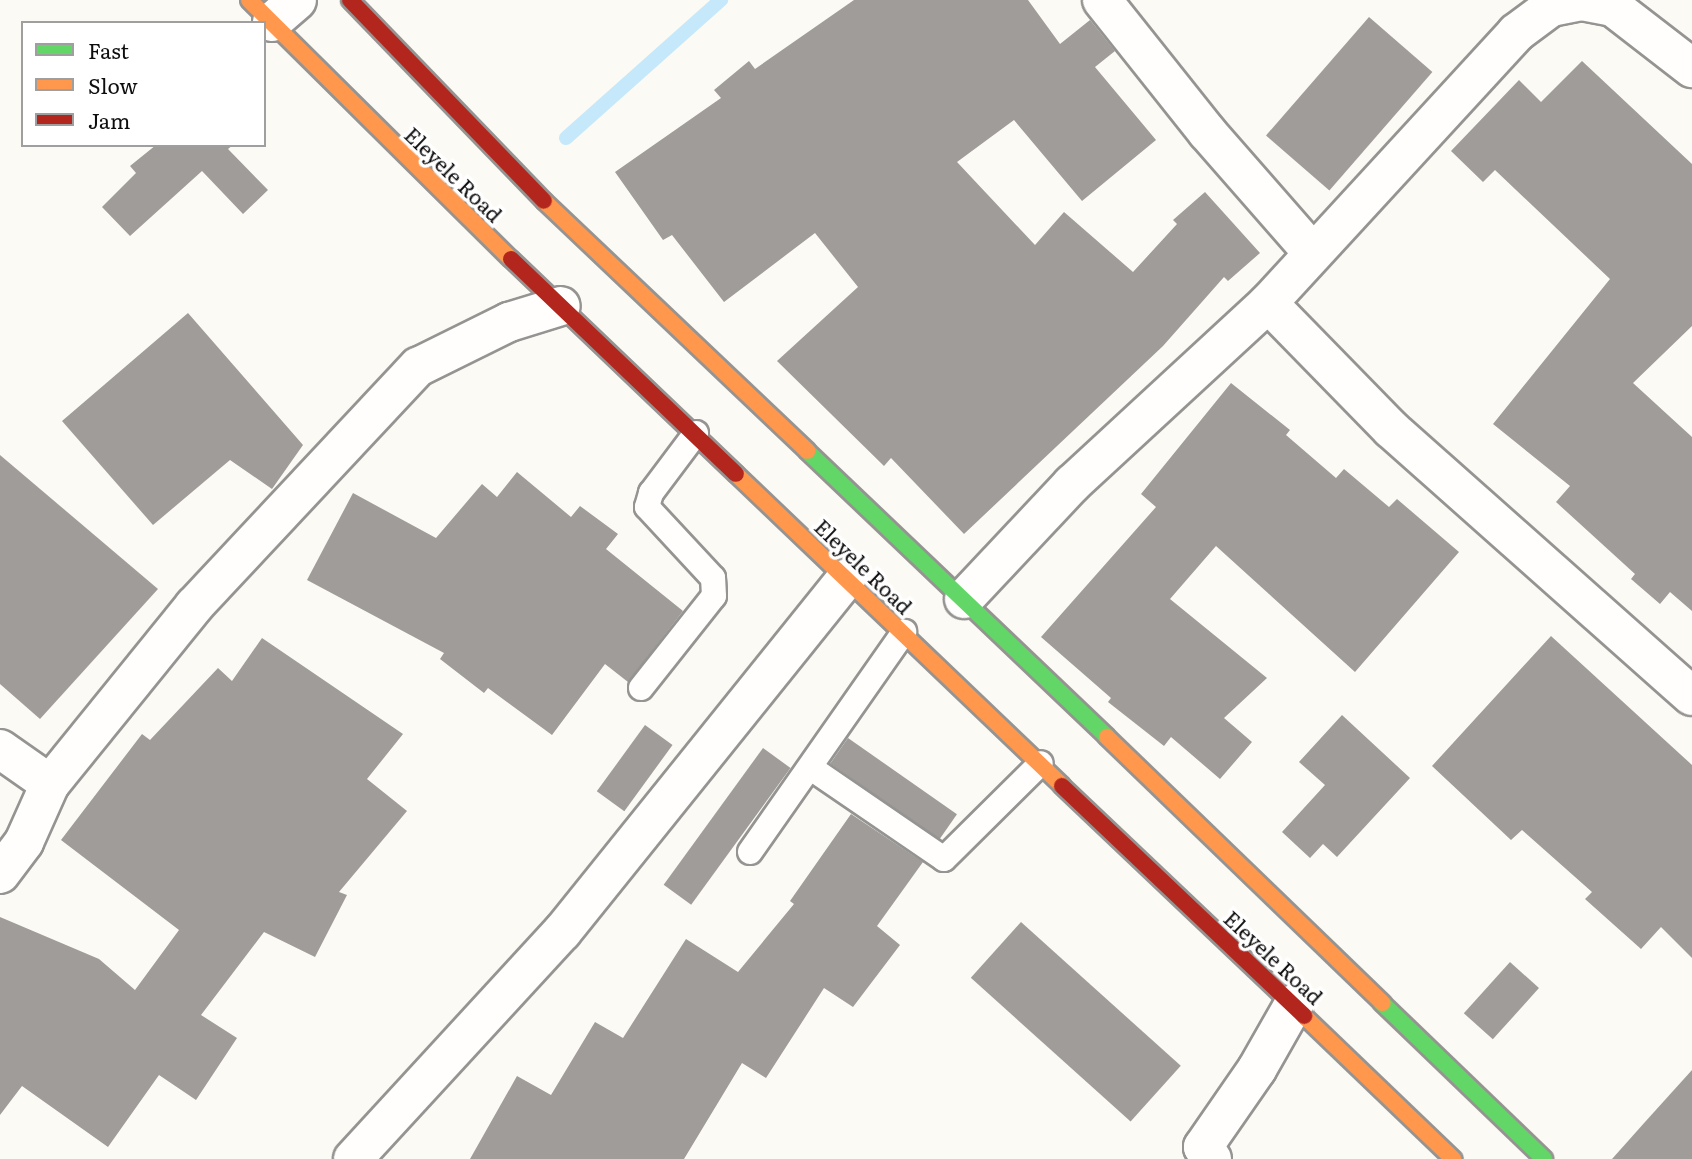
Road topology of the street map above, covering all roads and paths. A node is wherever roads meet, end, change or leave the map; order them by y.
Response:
1 (350, 0) edge
2 (1102, 0) edge
3 (273, 7) edge
4 (1692, 68) edge
5 (1312, 252) junction
6 (1268, 303) junction
7 (561, 306) junction
8 (696, 433) junction
9 (847, 578) junction
10 (964, 599) junction
11 (904, 632) junction
12 (641, 688) dead end
13 (1692, 696) edge
14 (0, 749) edge
15 (1041, 763) junction
16 (811, 768) junction
17 (50, 784) junction
18 (750, 852) dead end
19 (0, 874) edge
20 (1294, 1003) junction
21 (353, 1159) edge
22 (1212, 1159) edge
23 (1453, 1159) edge
24 (1544, 1159) edge

1 - 10 main road, Eleyele Road
2 - 5 street
3 - 7 main road, Eleyele Road
4 - 5 street
5 - 6 street
6 - 10 street
6 - 13 street
7 - 8 main road, Eleyele Road
7 - 17 street
8 - 9 main road, Eleyele Road
8 - 12 lane
9 - 11 main road, Eleyele Road
9 - 21 street
10 - 24 main road, Eleyele Road
11 - 15 main road, Eleyele Road
11 - 16 lane
14 - 17 street
15 - 16 lane
15 - 20 main road, Eleyele Road
16 - 18 lane
17 - 19 street
20 - 22 street
20 - 23 main road, Eleyele Road

